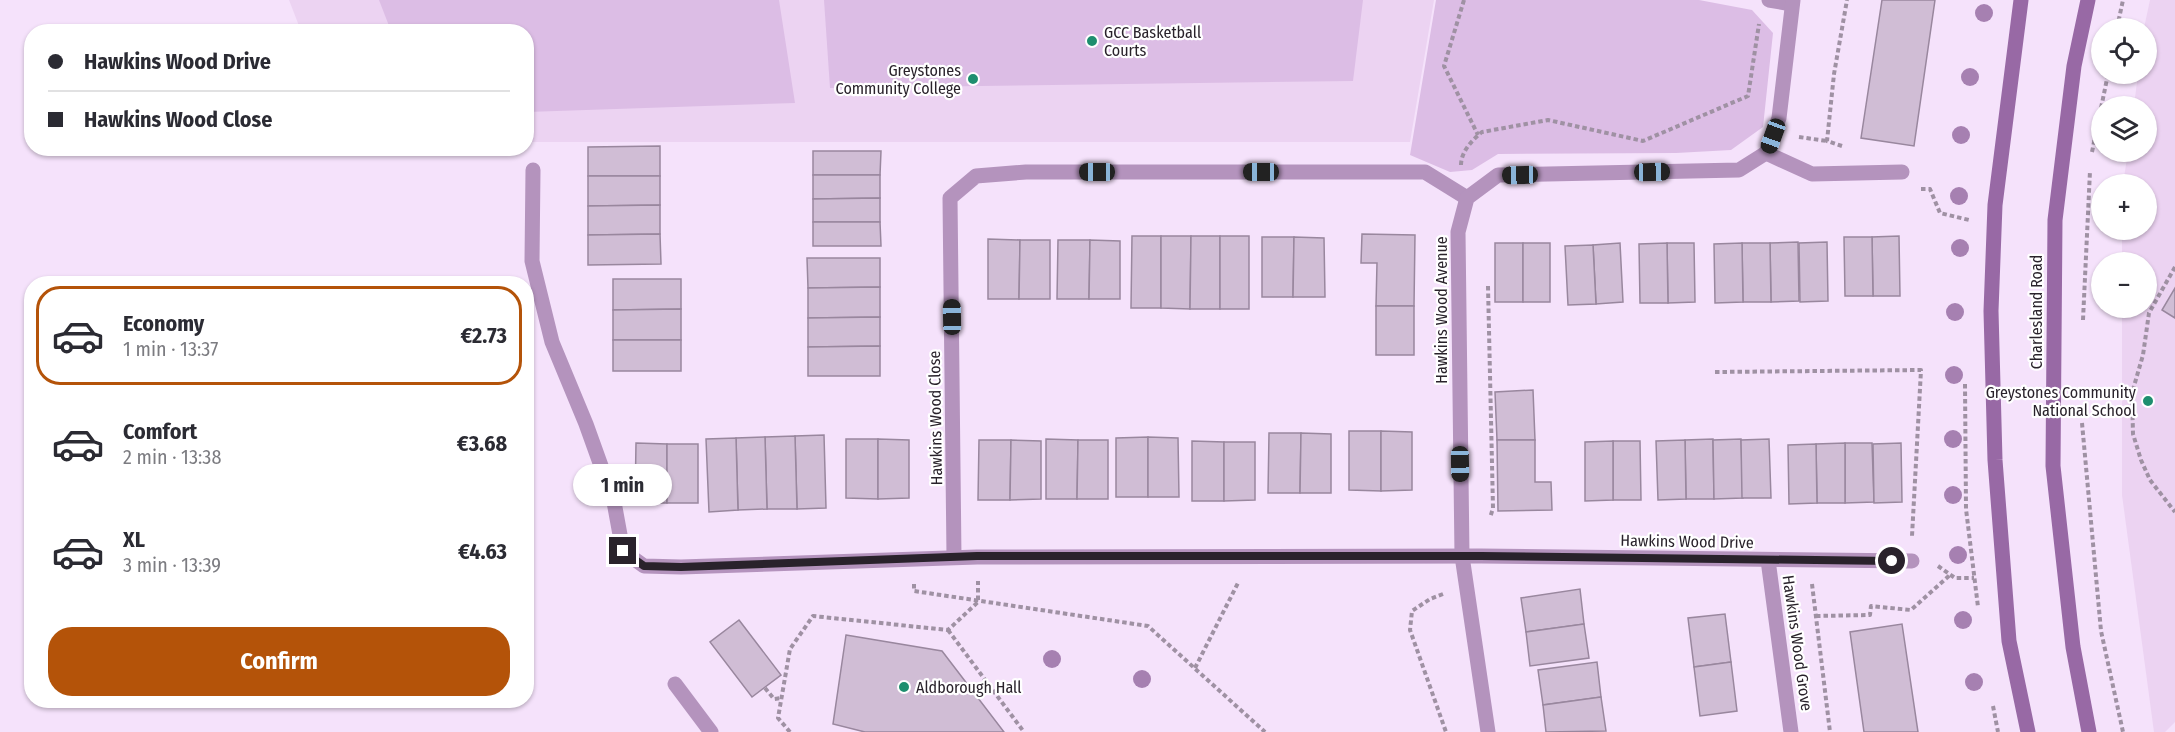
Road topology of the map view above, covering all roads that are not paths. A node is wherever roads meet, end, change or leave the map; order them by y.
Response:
1 (1769, 0) edge
2 (2021, 0) edge
3 (2088, 0) edge
4 (1792, 2) edge
5 (1766, 153) junction
6 (533, 170) dead end
7 (1902, 172) road end
8 (1467, 198) junction
9 (1462, 556) junction
10 (954, 557) junction
11 (1768, 560) junction
12 (1912, 561) road end
13 (675, 684) dead end
14 (711, 732) edge
15 (1488, 732) edge
16 (1791, 732) edge
17 (2028, 732) edge
18 (2089, 732) edge

1 - 4 street
2 - 17 main road
3 - 18 main road, Charlesland Road
4 - 5 street
5 - 7 street
5 - 8 street
6 - 10 street
8 - 9 street, Hawkins Wood Avenue
8 - 10 street, Hawkins Wood Close
9 - 10 street
9 - 11 street, Hawkins Wood Drive
9 - 15 street, Hawkins Wood Avenue
11 - 12 street, Hawkins Wood Drive
11 - 16 street, Hawkins Wood Grove
13 - 14 street

